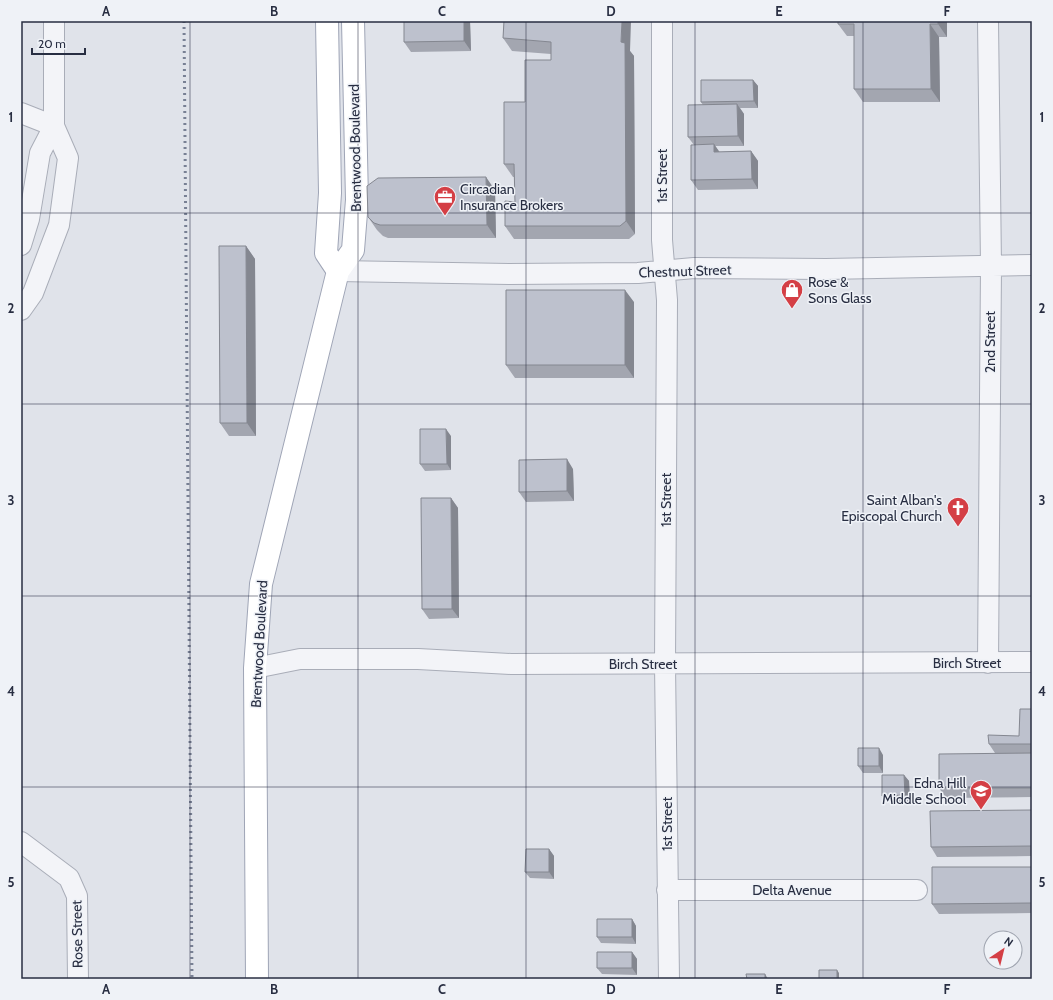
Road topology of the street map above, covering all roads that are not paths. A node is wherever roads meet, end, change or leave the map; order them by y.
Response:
1 (54, 21) edge
2 (327, 21) edge
3 (353, 21) edge
4 (662, 21) edge
5 (988, 21) edge
6 (21, 113) edge
7 (54, 126) junction
8 (21, 245) edge
9 (1032, 265) edge
10 (991, 266) junction
11 (664, 270) junction
12 (338, 271) junction
13 (21, 310) edge
14 (1032, 662) edge
15 (988, 663) junction
16 (665, 664) junction
17 (255, 668) junction
18 (21, 842) edge
19 (667, 890) junction
20 (917, 890) dead end
21 (78, 979) edge
22 (257, 979) edge
23 (669, 979) edge

1 - 7 street
2 - 12 main road, Brentwood Boulevard
3 - 12 main road, Brentwood Boulevard
4 - 11 street, 1st Street
5 - 10 street, 2nd Street
6 - 7 street
7 - 8 street
7 - 13 street
9 - 10 street, Chestnut Street
10 - 11 street, Chestnut Street
10 - 15 street, 2nd Street
11 - 12 street, Chestnut Street
11 - 16 street, 1st Street
12 - 17 main road, Brentwood Boulevard
14 - 15 street, Birch Street
15 - 16 street, Birch Street
16 - 17 street, Birch Street
16 - 19 street, 1st Street
17 - 22 main road, Brentwood Boulevard
18 - 21 street, Rose Street
19 - 20 street, Delta Avenue
19 - 23 street, 1st Street

